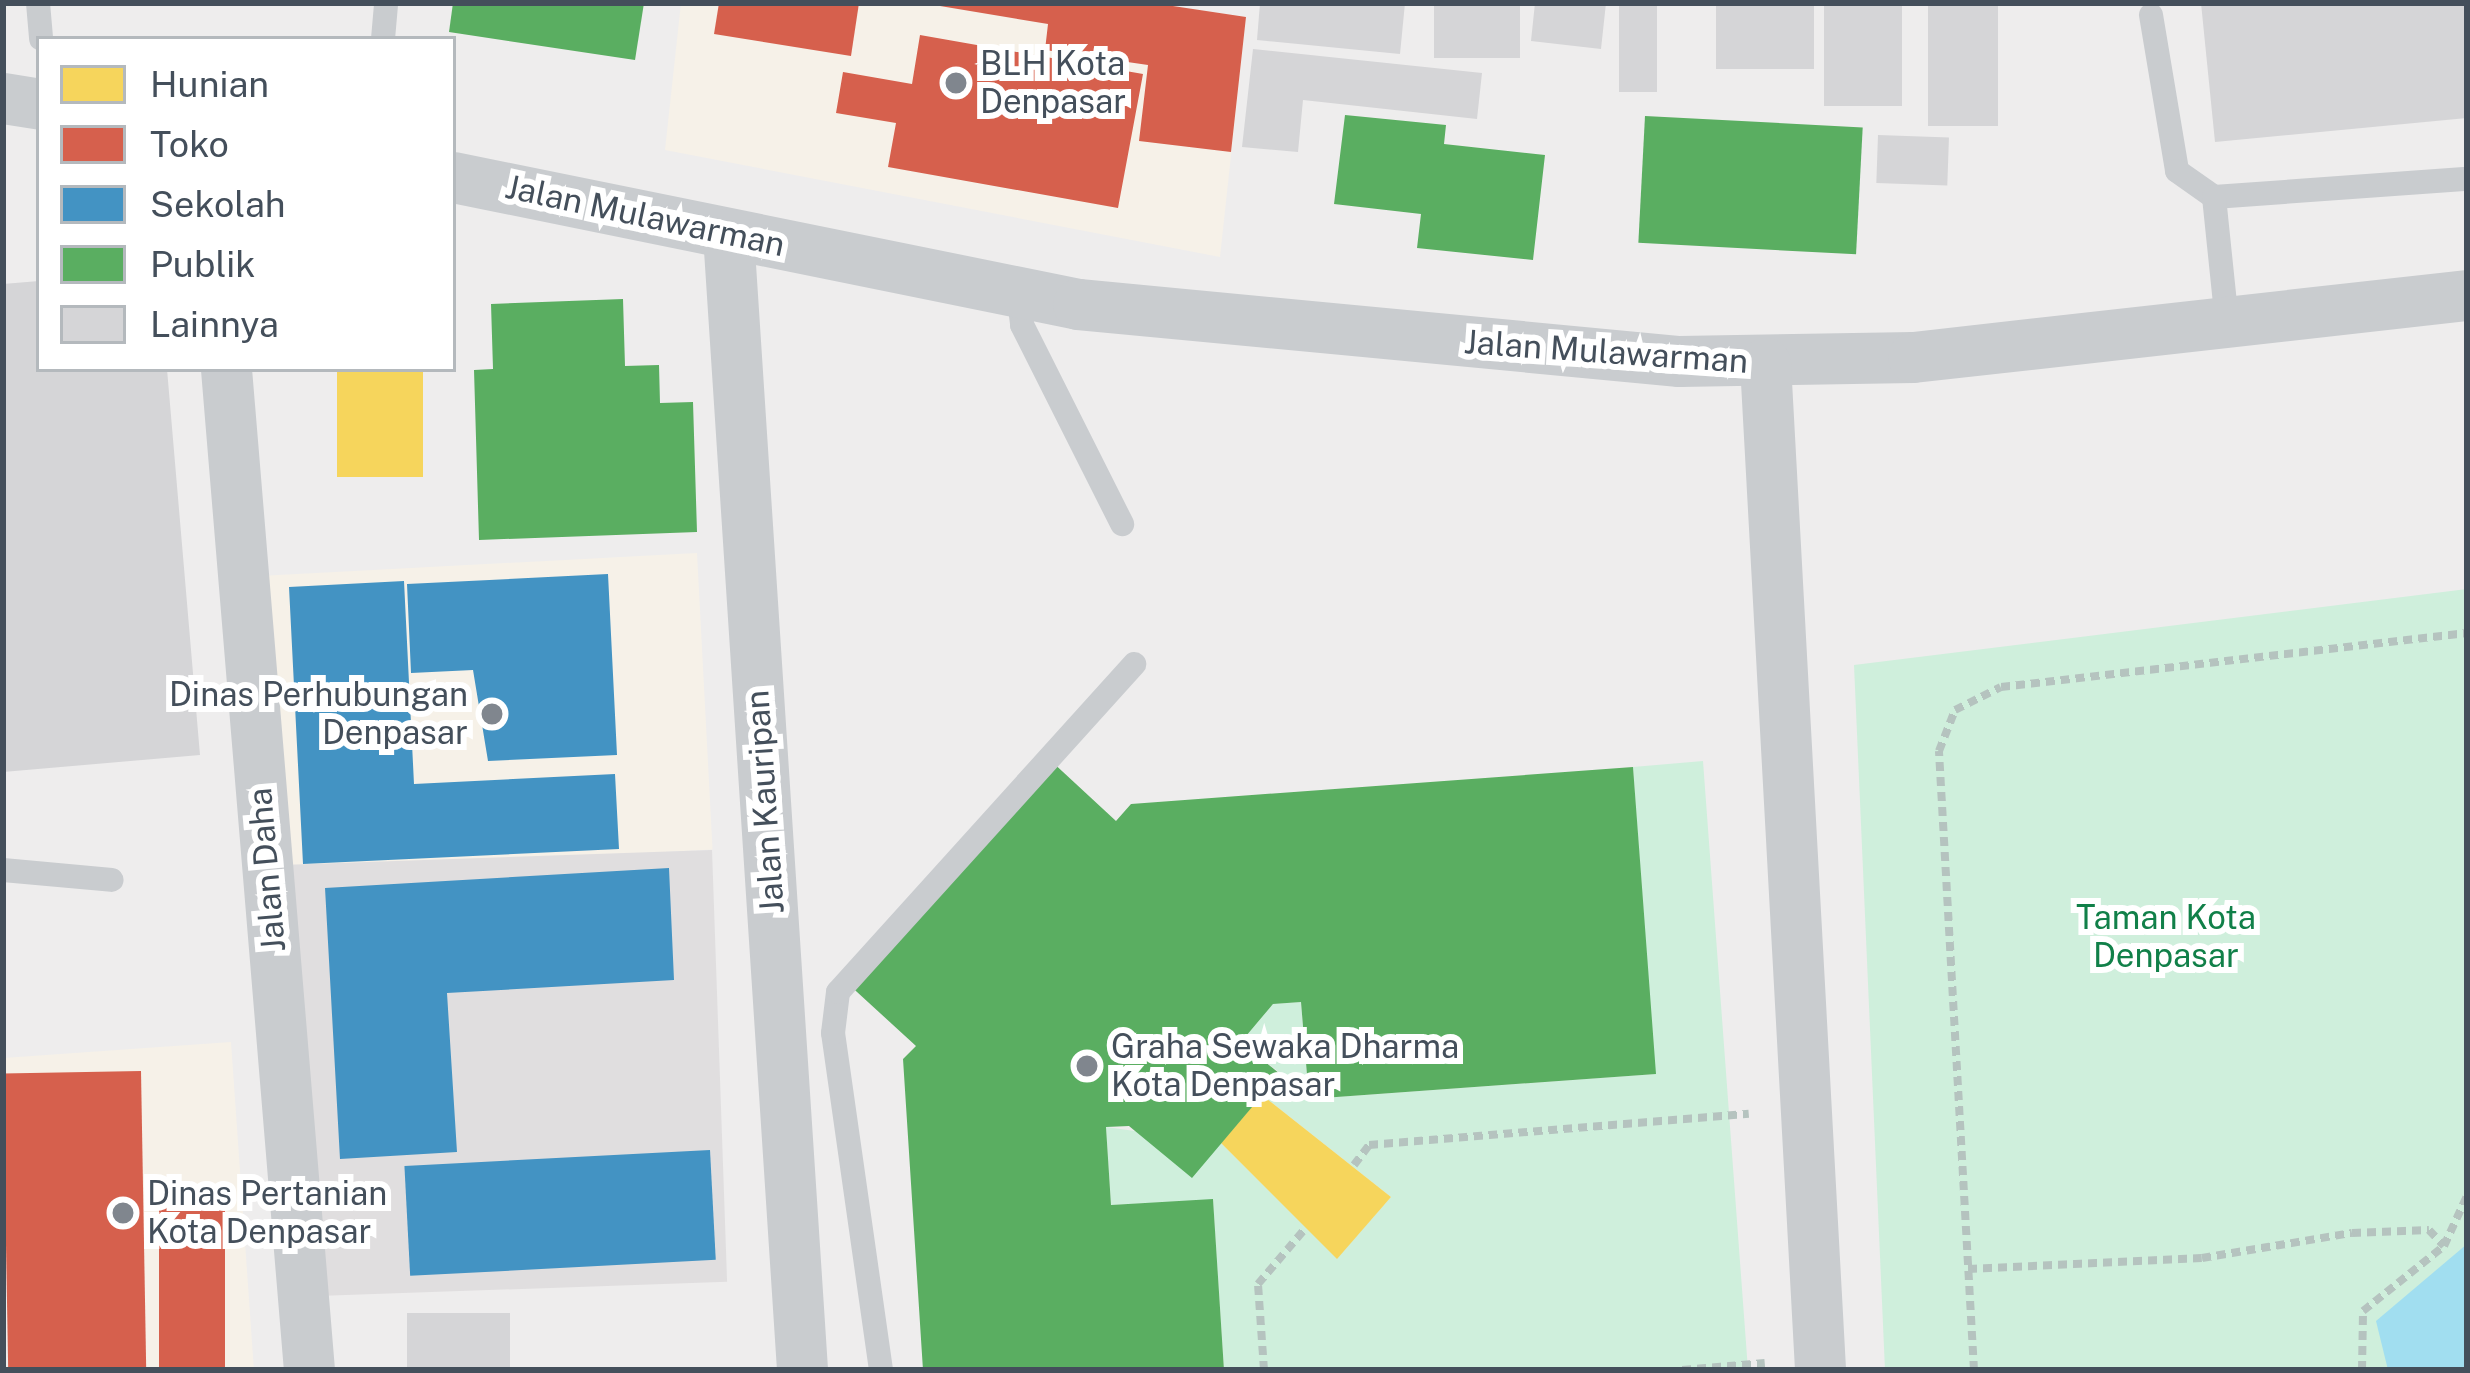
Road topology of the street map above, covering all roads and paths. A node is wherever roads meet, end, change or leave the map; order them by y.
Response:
1 (38, 3) edge
2 (386, 3) edge
3 (2151, 15) dead end
4 (41, 36) edge
5 (382, 36) edge
6 (3, 98) edge
7 (36, 104) edge
8 (456, 178) edge
9 (2467, 178) edge
10 (2214, 196) junction
11 (728, 234) junction
12 (1018, 291) junction
13 (2467, 296) edge
14 (2227, 322) junction
15 (1765, 364) junction
16 (226, 372) edge
17 (1122, 524) dead end
18 (2467, 633) edge
19 (1134, 664) dead end
20 (3, 870) edge
21 (112, 880) dead end
22 (1808, 1109) junction
23 (1354, 1165) dead end
24 (2467, 1196) edge
25 (1304, 1230) dead end
26 (2444, 1246) junction
27 (1968, 1269) junction
28 (1820, 1364) edge
29 (309, 1370) edge
30 (802, 1370) edge
31 (881, 1370) edge
32 (1264, 1370) edge
33 (1682, 1370) edge
34 (1974, 1370) edge
35 (2362, 1370) edge

1 - 4 lane
2 - 5 lane
3 - 10 lane
6 - 7 street
8 - 11 street, Jalan Mulawarman
9 - 10 lane
10 - 14 lane
11 - 12 street, Jalan Mulawarman
11 - 30 street, Jalan Kauripan
12 - 15 street, Jalan Mulawarman
12 - 17 lane
13 - 14 street
14 - 15 street
15 - 22 street, Jalan Mulawarman
16 - 29 street, Jalan Daha
18 - 27 path
19 - 31 lane
20 - 21 lane
22 - 23 path
22 - 28 street, Jalan Mulawarman
24 - 26 path
25 - 32 path
26 - 27 path
26 - 35 path
27 - 34 path
28 - 33 path

